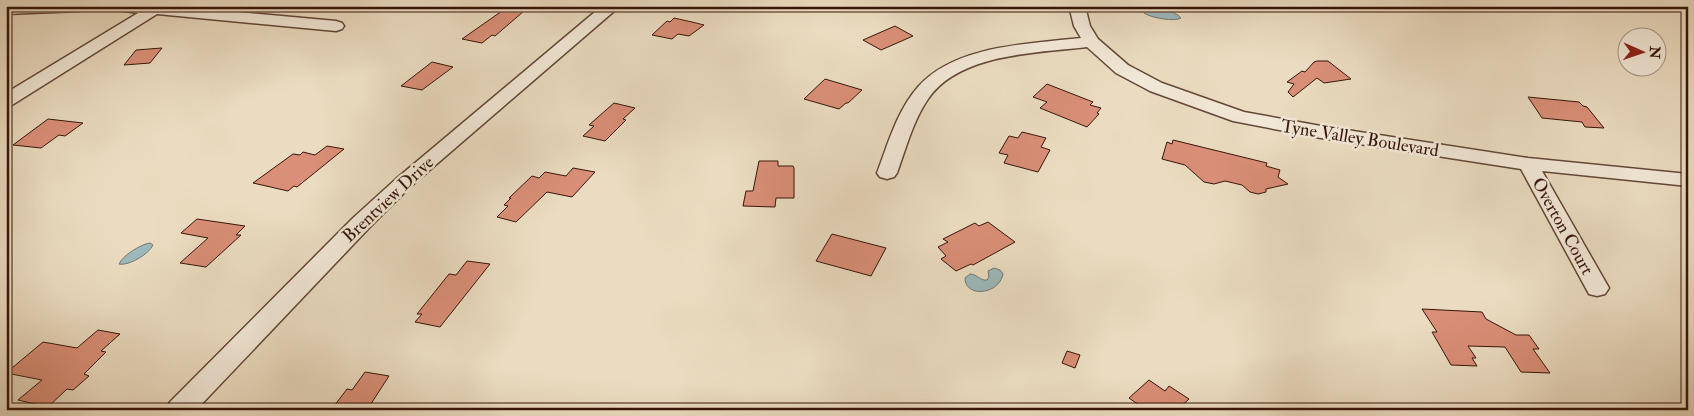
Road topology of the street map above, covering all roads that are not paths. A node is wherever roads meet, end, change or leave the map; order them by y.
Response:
1 (79, 6) edge
2 (118, 6) edge
3 (612, 6) edge
4 (1077, 6) edge
5 (6, 8) edge
6 (156, 9) junction
7 (336, 26) dead end
8 (1091, 42) junction
9 (6, 102) edge
10 (1528, 164) junction
11 (887, 173) dead end
12 (1688, 180) edge
13 (1597, 288) dead end
14 (178, 410) edge

1 - 5 street
2 - 6 street
3 - 14 street, Brentview Drive
4 - 8 street, Tyne Valley Boulevard
6 - 7 street
6 - 9 street
8 - 10 street, Tyne Valley Boulevard
8 - 11 street
10 - 12 street, Tyne Valley Boulevard
10 - 13 street, Overton Court

